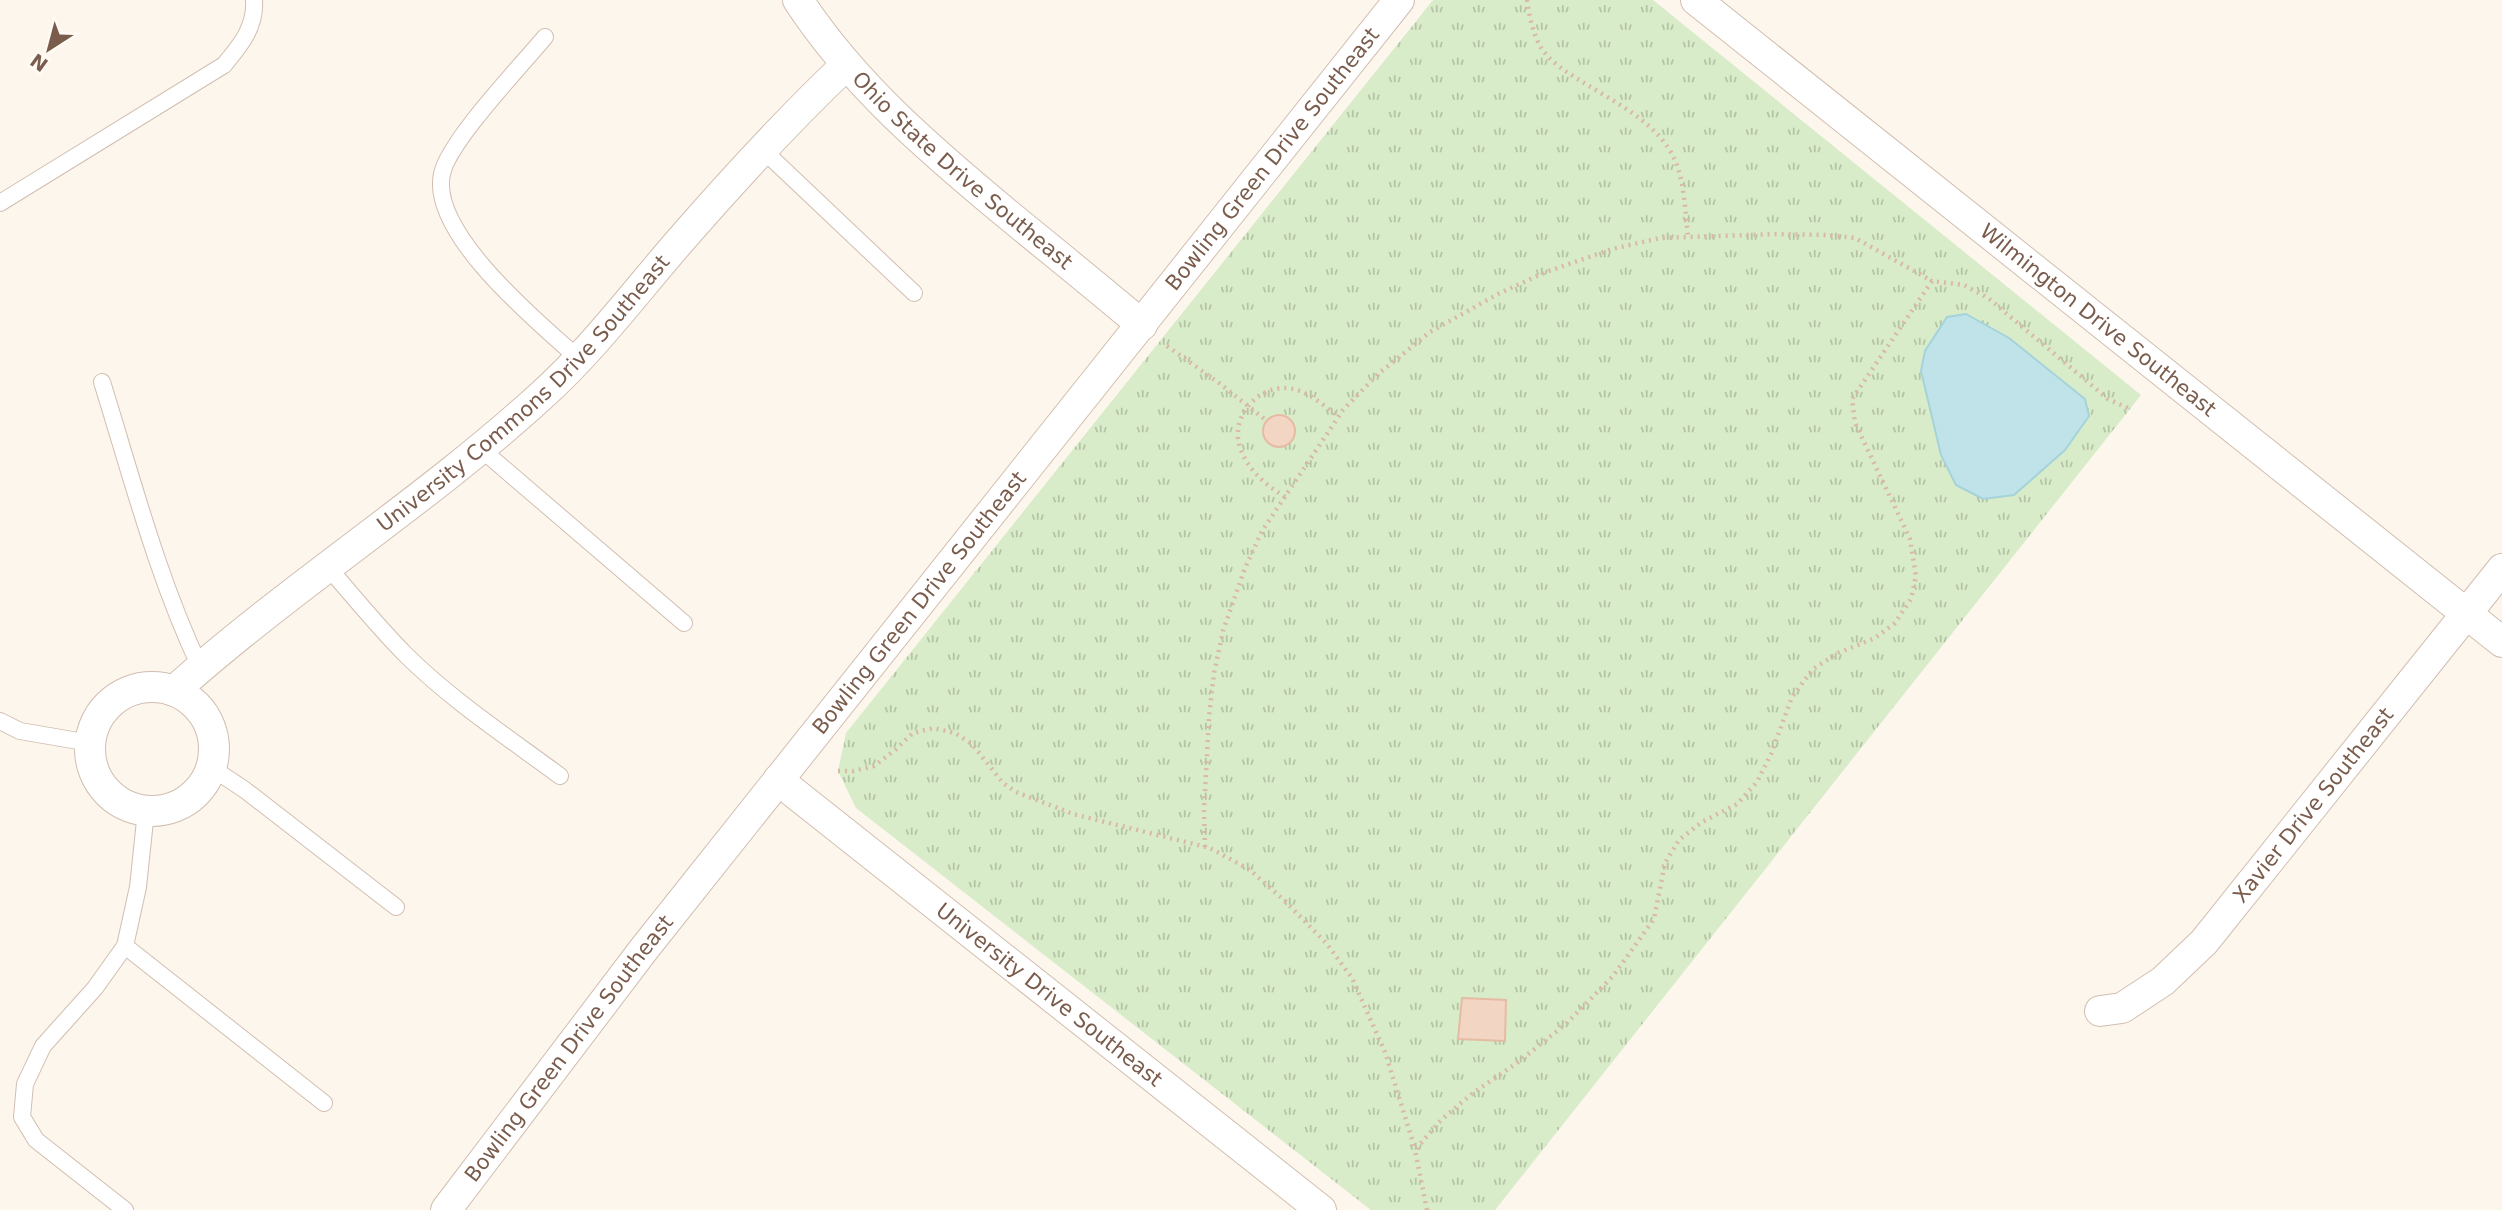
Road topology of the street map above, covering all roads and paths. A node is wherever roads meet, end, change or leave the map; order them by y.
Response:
1 (254, 0) edge
2 (798, 0) edge
3 (1399, 0) edge
4 (1527, 0) edge
5 (1696, 0) edge
6 (545, 37) dead end
7 (846, 65) junction
8 (762, 149) junction
9 (0, 203) edge
10 (1688, 237) junction
11 (1932, 281) junction
12 (914, 293) dead end
13 (1151, 333) junction
14 (578, 358) junction
15 (102, 382) dead end
16 (1247, 405) junction
17 (2130, 409) dead end
18 (1338, 416) junction
19 (1267, 421) dead end
20 (481, 449) junction
21 (1285, 497) junction
22 (327, 566) junction
23 (2502, 569) edge
24 (2467, 614) junction
25 (684, 623) dead end
26 (2502, 642) edge
27 (201, 667) junction
28 (174, 691) junction
29 (0, 721) edge
30 (90, 743) junction
31 (212, 768) junction
32 (838, 771) dead end
33 (560, 776) dead end
34 (778, 780) junction
35 (146, 811) junction
36 (1205, 847) junction
37 (396, 907) dead end
38 (125, 946) junction
39 (2100, 1011) dead end
40 (324, 1103) dead end
41 (1415, 1150) junction
42 (448, 1209) edge
43 (125, 1210) edge
44 (1321, 1210) edge
45 (1427, 1210) edge

1 - 9 lane
2 - 7 street, Ohio State Drive Southeast
3 - 13 street, Bowling Green Drive Southeast
4 - 10 path
5 - 24 street, Wilmington Drive Southeast
6 - 14 lane
7 - 8 street, University Commons Drive Southeast
7 - 13 street, Ohio State Drive Southeast
8 - 12 lane
8 - 14 street, University Commons Drive Southeast
10 - 11 path
10 - 18 path
11 - 17 path
11 - 41 path
13 - 16 path
13 - 34 street, Bowling Green Drive Southeast
14 - 20 street, University Commons Drive Southeast
15 - 27 lane
16 - 18 path
16 - 19 path
16 - 21 path
18 - 21 path
20 - 22 street, University Commons Drive Southeast
20 - 25 lane
21 - 36 path
22 - 27 street, University Commons Drive Southeast
22 - 33 lane
23 - 24 street, Xavier Drive Southeast
24 - 26 street, Wilmington Drive Southeast
24 - 39 street, Xavier Drive Southeast
27 - 28 street, University Commons Drive Southeast
28 - 30 street
28 - 31 street
29 - 30 lane
30 - 35 street
31 - 35 street
31 - 37 lane
32 - 36 path
34 - 42 street, Bowling Green Drive Southeast
34 - 44 street, University Drive Southeast
35 - 38 lane
36 - 41 path
38 - 40 lane
38 - 43 lane
41 - 45 path

